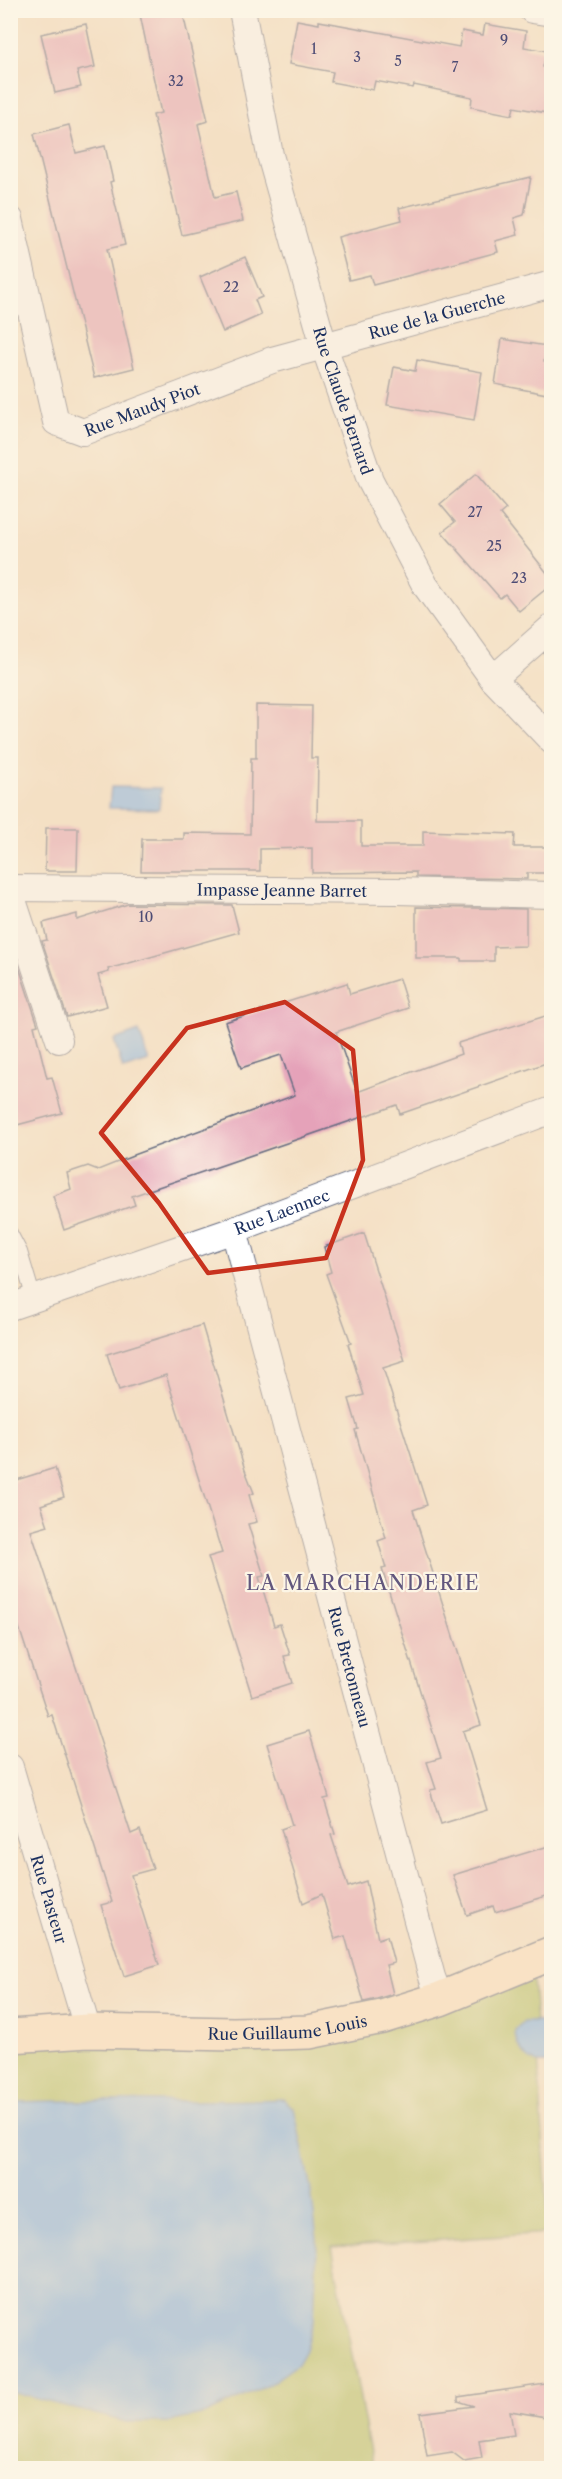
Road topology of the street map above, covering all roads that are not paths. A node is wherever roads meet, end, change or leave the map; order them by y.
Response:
1 (242, 10) edge
2 (532, 10) edge
3 (552, 14) edge
4 (10, 219) edge
5 (552, 284) edge
6 (324, 346) junction
7 (552, 627) edge
8 (493, 678) junction
9 (552, 741) edge
10 (10, 890) edge
11 (552, 895) edge
12 (59, 1040) dead end
13 (552, 1110) edge
14 (234, 1230) junction
15 (10, 1233) edge
16 (22, 1303) edge
17 (10, 1767) edge
18 (552, 1953) edge
19 (440, 1999) junction
20 (88, 2031) junction
21 (10, 2036) edge

1 - 6 street, Rue Claude Bernard
2 - 3 street
4 - 6 street, Rue Maudy Piot
5 - 6 street, Rue de la Guerche
6 - 8 street, Rue Claude Bernard
7 - 8 street
8 - 9 street, Rue Claude Bernard
10 - 11 street, Impasse Jeanne Barret
10 - 12 street, Impasse Jeanne Barret
13 - 14 street, Rue Laennec
14 - 16 street, Rue Laennec
14 - 19 street, Rue Bretonneau
15 - 16 lane
17 - 20 street, Rue Pasteur
18 - 19 street, Rue Guillaume Louis
19 - 20 street, Rue Guillaume Louis
20 - 21 street, Rue Guillaume Louis

